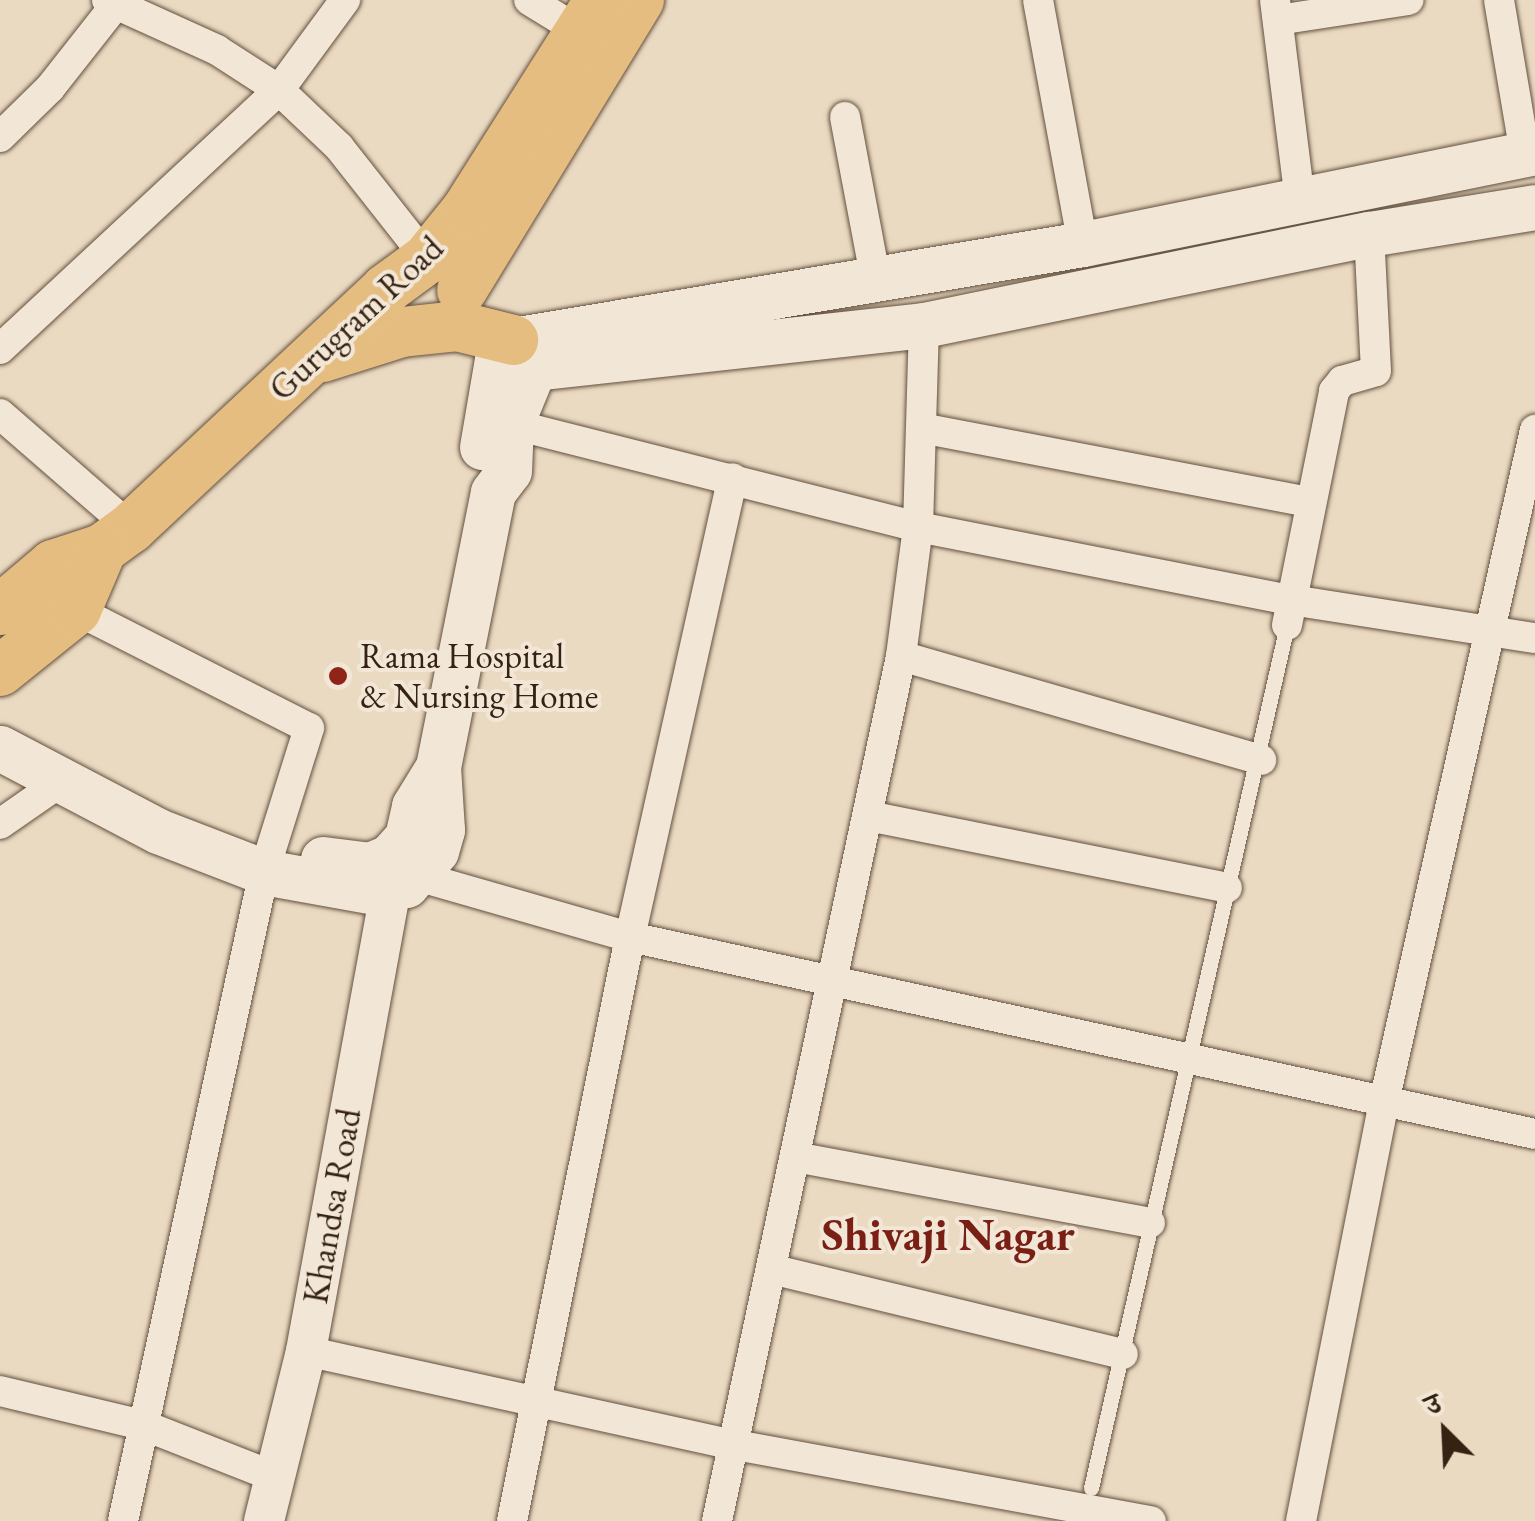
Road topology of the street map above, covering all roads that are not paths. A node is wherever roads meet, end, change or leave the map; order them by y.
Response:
1 (346, 0) edge
2 (528, 0) edge
3 (639, 0) edge
4 (1038, 0) edge
5 (1408, 0) edge
6 (1498, 0) edge
7 (112, 2) edge
8 (1277, 10) edge
9 (591, 16) edge
10 (278, 90) junction
11 (845, 117) dead end
12 (0, 137) edge
13 (1530, 153) edge
14 (1314, 198) junction
15 (1535, 208) edge
16 (1354, 237) junction
17 (1083, 244) junction
18 (445, 274) junction
19 (876, 281) junction
20 (924, 325) junction
21 (513, 340) junction
22 (0, 349) edge
23 (309, 362) junction
24 (0, 414) edge
25 (512, 424) junction
26 (921, 428) junction
27 (1535, 430) edge
28 (733, 478) junction
29 (493, 492) junction
30 (1310, 502) junction
31 (918, 527) junction
32 (116, 538) junction
33 (0, 610) edge
34 (76, 610) junction
35 (1289, 612) junction
36 (1488, 628) junction
37 (1535, 638) edge
38 (901, 656) junction
39 (0, 671) edge
40 (0, 723) edge
41 (0, 748) edge
42 (1261, 760) junction
43 (438, 768) junction
44 (59, 783) junction
45 (868, 816) junction
46 (0, 824) edge
47 (269, 858) junction
48 (404, 883) junction
49 (1226, 888) junction
50 (630, 936) junction
51 (833, 976) junction
52 (1186, 1061) junction
53 (1384, 1102) junction
54 (1535, 1134) edge
55 (796, 1158) junction
56 (1150, 1223) junction
57 (771, 1269) junction
58 (306, 1351) junction
59 (1123, 1354) junction
60 (0, 1392) edge
61 (537, 1397) junction
62 (143, 1425) junction
63 (730, 1444) junction
64 (275, 1477) junction
65 (1089, 1498) junction
66 (122, 1521) edge
67 (264, 1521) edge
68 (512, 1521) edge
69 (717, 1521) edge
70 (1151, 1521) edge
71 (1301, 1521) edge

1 - 10 street
2 - 9 street
3 - 18 main road, Gurugram Road
4 - 17 street
5 - 8 street
6 - 13 street
7 - 10 street
7 - 12 street
8 - 14 street
9 - 18 main road, Gurugram Road
10 - 18 street
10 - 22 street
11 - 19 street
13 - 14 main road
14 - 16 main road
14 - 17 main road
15 - 16 main road
16 - 20 main road
16 - 30 street
17 - 19 main road
18 - 21 main road
18 - 23 main road, Gurugram Road
19 - 21 main road
20 - 25 main road
20 - 26 street
21 - 23 main road
21 - 29 main road
23 - 32 main road, Gurugram Road
24 - 32 street
25 - 28 street
25 - 29 main road
26 - 30 street
26 - 31 street
27 - 36 street
28 - 31 street
28 - 50 street
29 - 43 main road
30 - 35 street
31 - 35 street
31 - 38 street
32 - 33 main road, Gurugram Road
32 - 34 main road, Gurugram Road
34 - 39 main road, Gurugram Road
34 - 47 street
35 - 36 street
35 - 42 lane
36 - 37 street
36 - 53 street
38 - 42 street
38 - 45 street
40 - 47 main road
41 - 44 main road
42 - 49 lane
43 - 47 main road
43 - 48 main road
44 - 46 street
44 - 47 main road
45 - 49 street
45 - 51 street
47 - 48 main road
47 - 62 street
48 - 50 street
48 - 58 street, Khandsa Road
49 - 52 lane
50 - 51 street
50 - 61 street
51 - 52 street
51 - 55 street
52 - 53 street
52 - 56 lane
53 - 54 street
53 - 71 street
55 - 56 street
55 - 57 street
56 - 59 lane
57 - 59 street
57 - 63 street
58 - 61 street
58 - 64 street, Khandsa Road
59 - 65 lane
60 - 62 street
61 - 63 street
61 - 68 street
62 - 64 street
62 - 66 street
63 - 65 street
63 - 69 street
64 - 67 street, Khandsa Road
65 - 70 street

